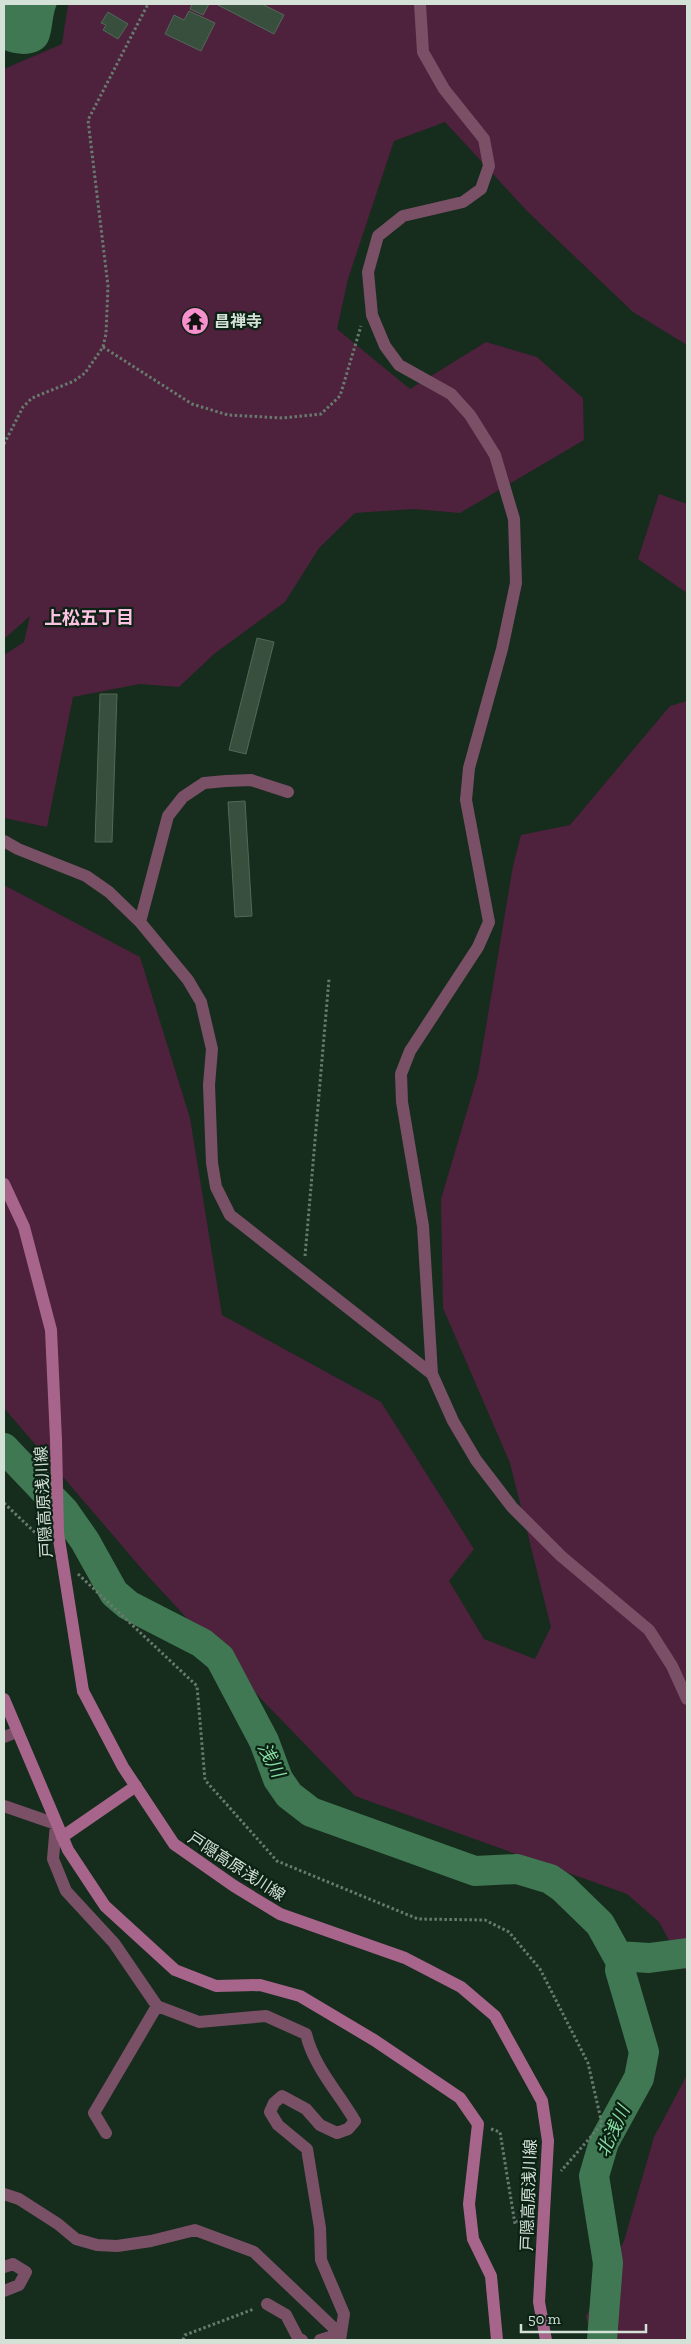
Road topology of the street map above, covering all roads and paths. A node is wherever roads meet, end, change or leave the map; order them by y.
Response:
1 (148, 4) edge
2 (420, 4) edge
3 (372, 315) junction
4 (103, 347) junction
5 (4, 444) edge
6 (288, 792) dead end
7 (4, 841) edge
8 (140, 922) junction
9 (329, 979) dead end
10 (4, 1184) edge
11 (304, 1272) junction
12 (432, 1374) junction
13 (4, 1503) edge
14 (46, 1543) dead end
15 (74, 1569) dead end
16 (4, 1699) edge
17 (687, 1699) edge
18 (17, 1732) junction
19 (4, 1737) edge
20 (136, 1786) junction
21 (4, 1806) edge
22 (56, 1824) junction
23 (62, 1837) junction
24 (157, 2006) junction
25 (478, 2124) junction
26 (106, 2133) dead end
27 (559, 2174) dead end
28 (4, 2194) edge
29 (534, 2202) dead end
30 (4, 2267) edge
31 (4, 2291) edge
32 (267, 2304) joint
33 (340, 2337) edge
34 (183, 2340) edge
35 (302, 2340) edge
36 (320, 2340) edge
37 (497, 2340) edge
38 (546, 2340) edge

1 - 4 path
2 - 3 street
3 - 4 path
3 - 12 street
4 - 5 path
6 - 8 street
7 - 8 street
8 - 11 street
9 - 11 path
10 - 20 main road, 戸隠高原浅川線, bridge
11 - 12 street
12 - 17 street
13 - 14 path
15 - 27 path
16 - 18 main road
18 - 19 street
18 - 22 main road
20 - 23 main road
20 - 38 main road, 戸隠高原浅川線, bridge
21 - 22 street
22 - 23 main road
22 - 24 street
23 - 25 main road
24 - 26 street
24 - 33 street
25 - 29 path
25 - 37 main road
28 - 33 street
30 - 31 street
32 - 34 path
32 - 35 street
33 - 36 street

